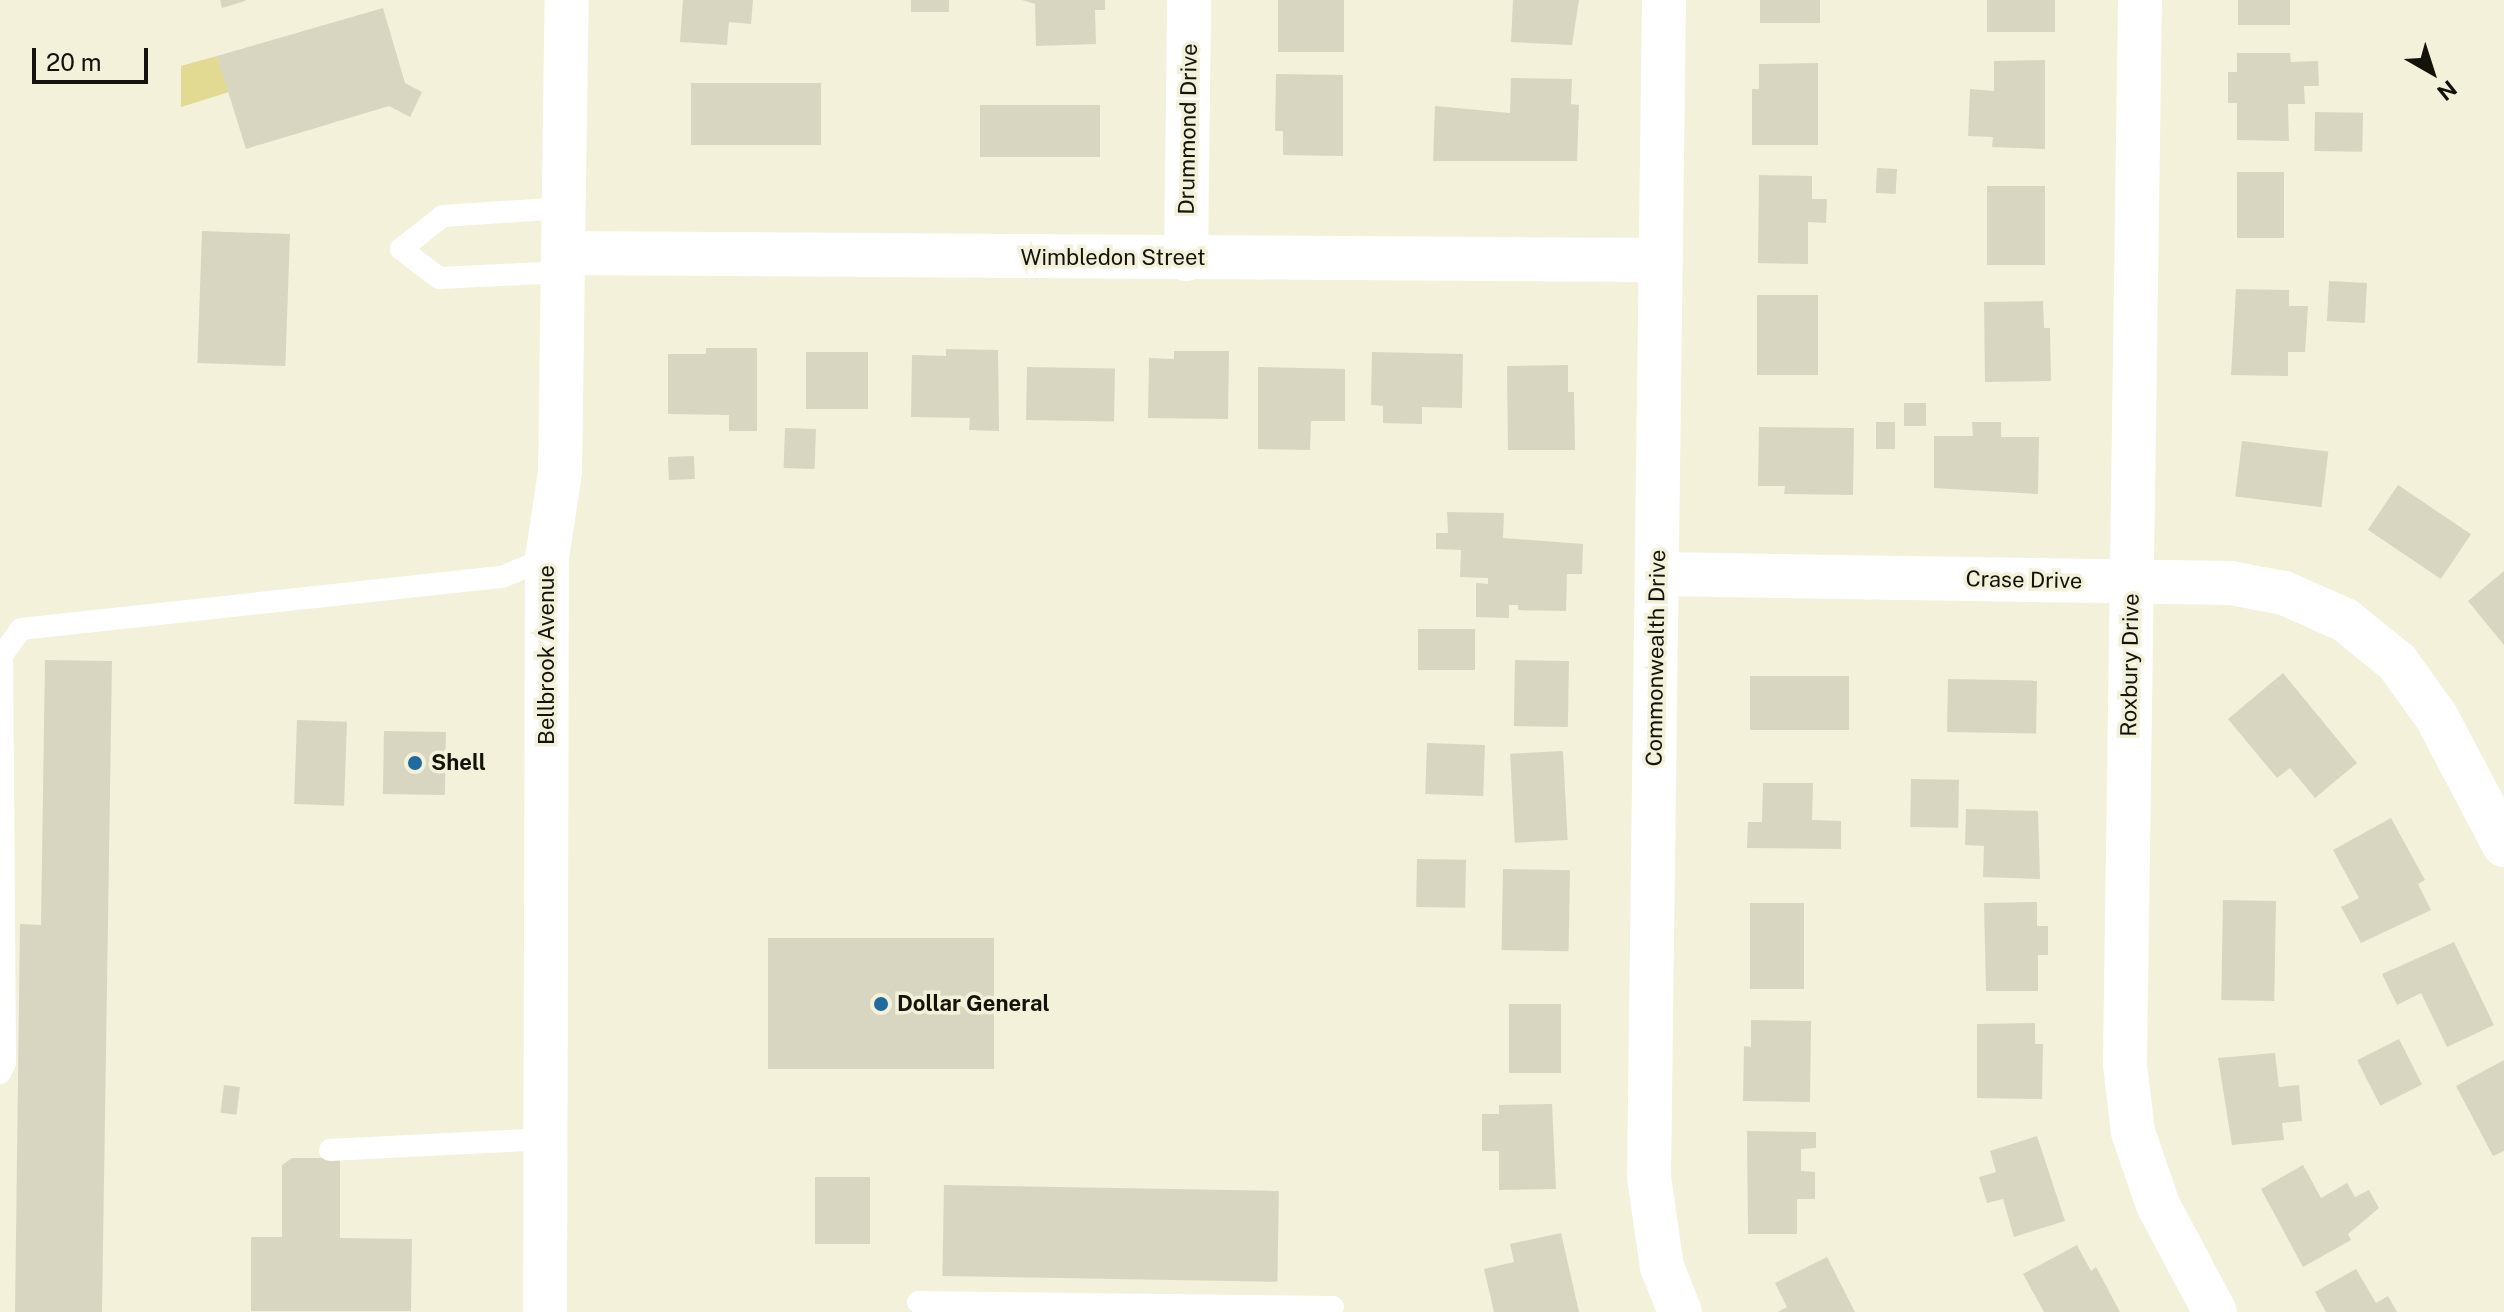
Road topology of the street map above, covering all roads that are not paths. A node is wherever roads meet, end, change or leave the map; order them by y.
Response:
1 (567, 0) edge
2 (1189, 0) edge
3 (1664, 0) edge
4 (2140, 0) edge
5 (565, 208) junction
6 (1186, 259) junction
7 (1661, 260) junction
8 (564, 262) junction
9 (547, 558) junction
10 (1657, 574) junction
11 (2130, 581) junction
12 (2504, 845) edge
13 (0, 1073) edge
14 (545, 1139) junction
15 (330, 1150) dead end
16 (918, 1302) dead end
17 (1333, 1307) dead end
18 (545, 1312) edge
19 (1680, 1312) edge
20 (2215, 1312) edge

1 - 5 street, Bellbrook Avenue
2 - 6 street, Drummond Drive
3 - 7 street, Commonwealth Drive
4 - 11 street, Roxbury Drive
5 - 8 street, Bellbrook Avenue
5 - 8 lane
6 - 7 street, Wimbledon Street
6 - 8 street, Wimbledon Street
7 - 10 street, Commonwealth Drive
8 - 9 street, Bellbrook Avenue
9 - 13 lane
9 - 14 street, Bellbrook Avenue
10 - 11 street, Crase Drive
10 - 19 street, Commonwealth Drive
11 - 12 street, Crase Drive
11 - 20 street, Roxbury Drive
14 - 15 lane
14 - 18 street, Bellbrook Avenue
16 - 17 lane

